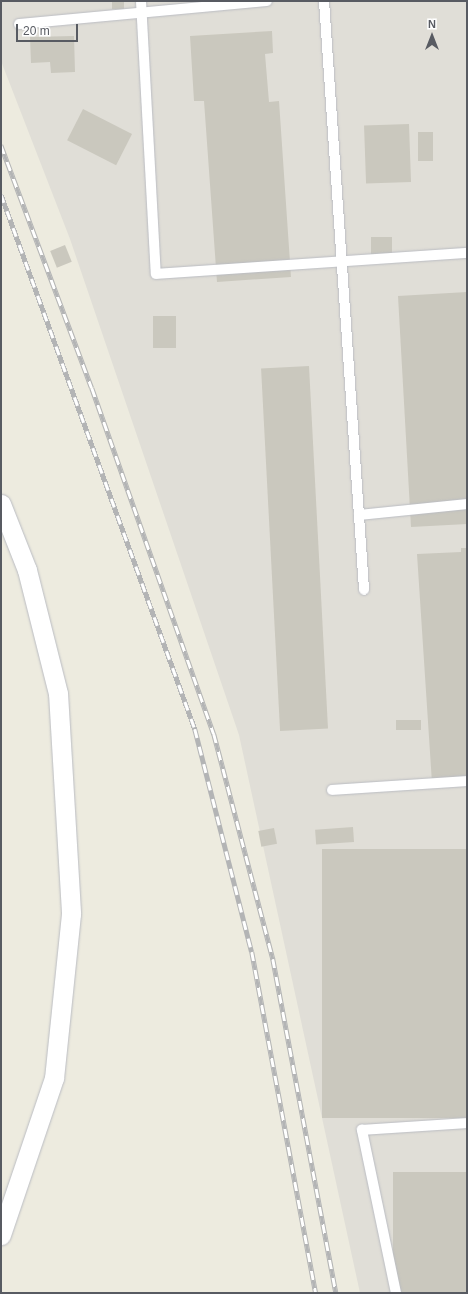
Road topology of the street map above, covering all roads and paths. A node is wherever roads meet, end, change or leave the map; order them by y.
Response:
1 (141, 1) edge
2 (266, 1) edge
3 (324, 1) edge
4 (142, 12) junction
5 (19, 24) dead end
6 (467, 253) edge
7 (342, 262) junction
8 (1, 504) edge
9 (467, 504) edge
10 (359, 515) junction
11 (364, 590) dead end
12 (467, 781) edge
13 (332, 790) dead end
14 (467, 1123) edge
15 (1, 1235) edge
16 (396, 1293) edge

1 - 4 lane
2 - 4 lane
3 - 7 lane
4 - 5 lane
4 - 7 lane
6 - 7 lane
7 - 10 lane
8 - 15 street
9 - 10 lane
10 - 11 lane
12 - 13 lane
14 - 16 lane

